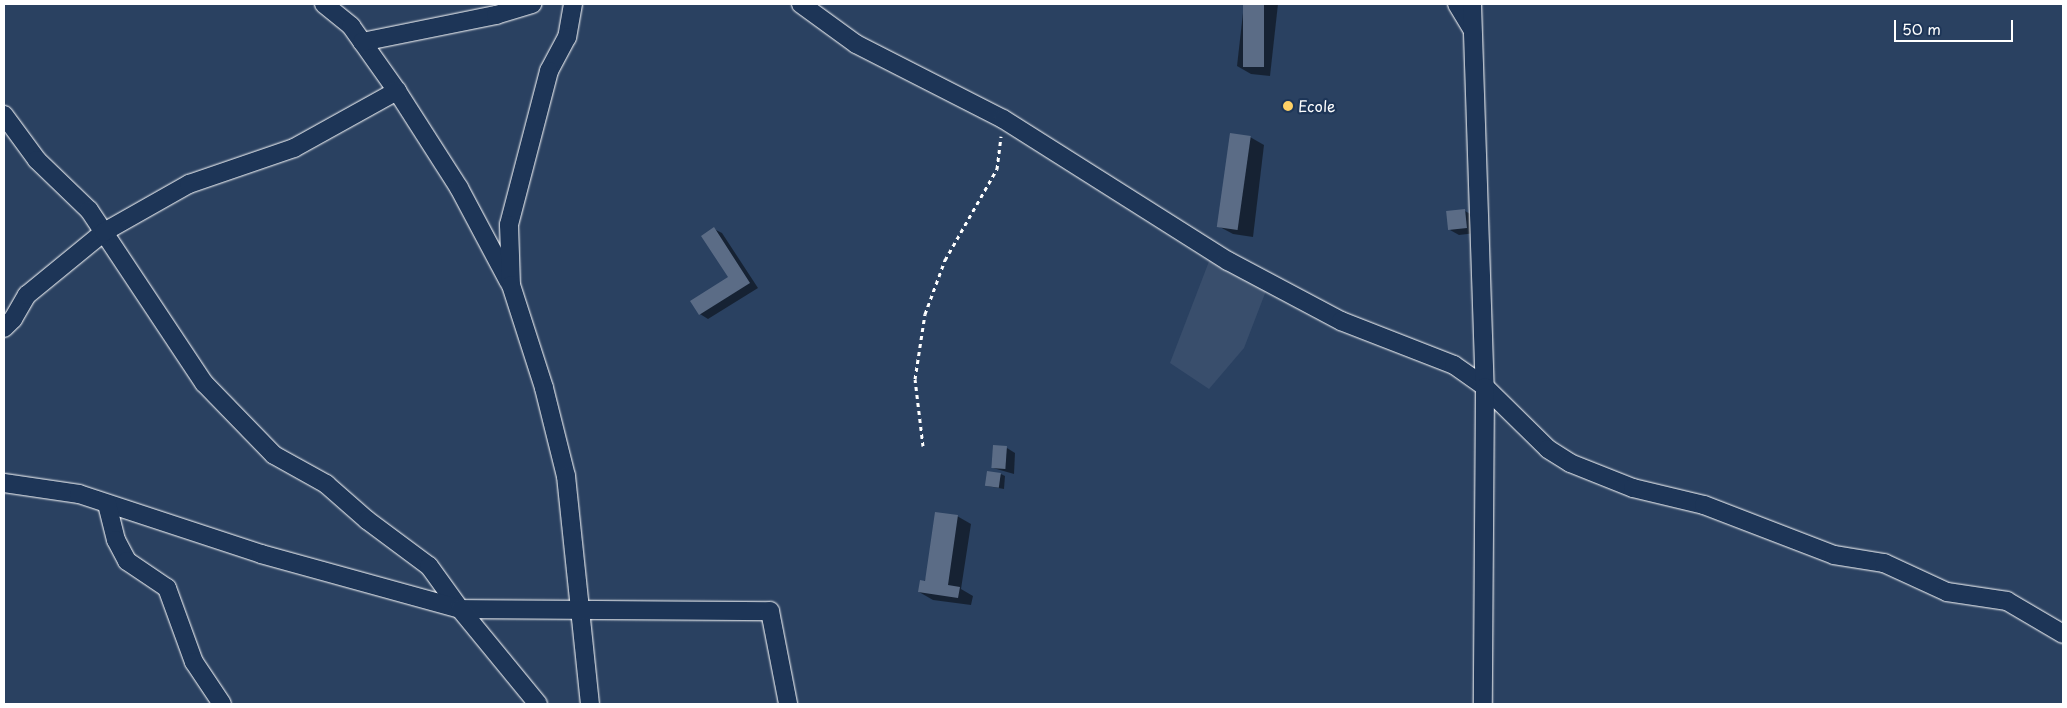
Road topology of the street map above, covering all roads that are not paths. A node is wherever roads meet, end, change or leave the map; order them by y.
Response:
1 (324, 4) edge
2 (532, 4) edge
3 (573, 4) edge
4 (800, 4) edge
5 (1457, 4) edge
6 (1472, 4) edge
7 (1472, 29) junction
8 (362, 42) junction
9 (397, 91) junction
10 (4, 115) edge
11 (104, 232) junction
12 (511, 285) junction
13 (4, 328) edge
14 (1485, 387) junction
15 (4, 483) edge
16 (107, 504) junction
17 (460, 609) junction
18 (580, 612) junction
19 (2063, 634) edge
20 (222, 704) edge
21 (538, 704) edge
22 (590, 704) edge
23 (788, 704) edge
24 (1483, 704) edge

1 - 8 street
2 - 8 street
3 - 12 street
4 - 14 street
5 - 7 street
6 - 7 street
7 - 14 street
8 - 9 street
9 - 11 street
9 - 12 street
10 - 11 street
11 - 13 street
11 - 17 street
12 - 18 street
14 - 19 street
14 - 24 street
15 - 16 street
16 - 17 street
16 - 20 street
17 - 18 street
17 - 21 street
18 - 22 street
18 - 23 street

